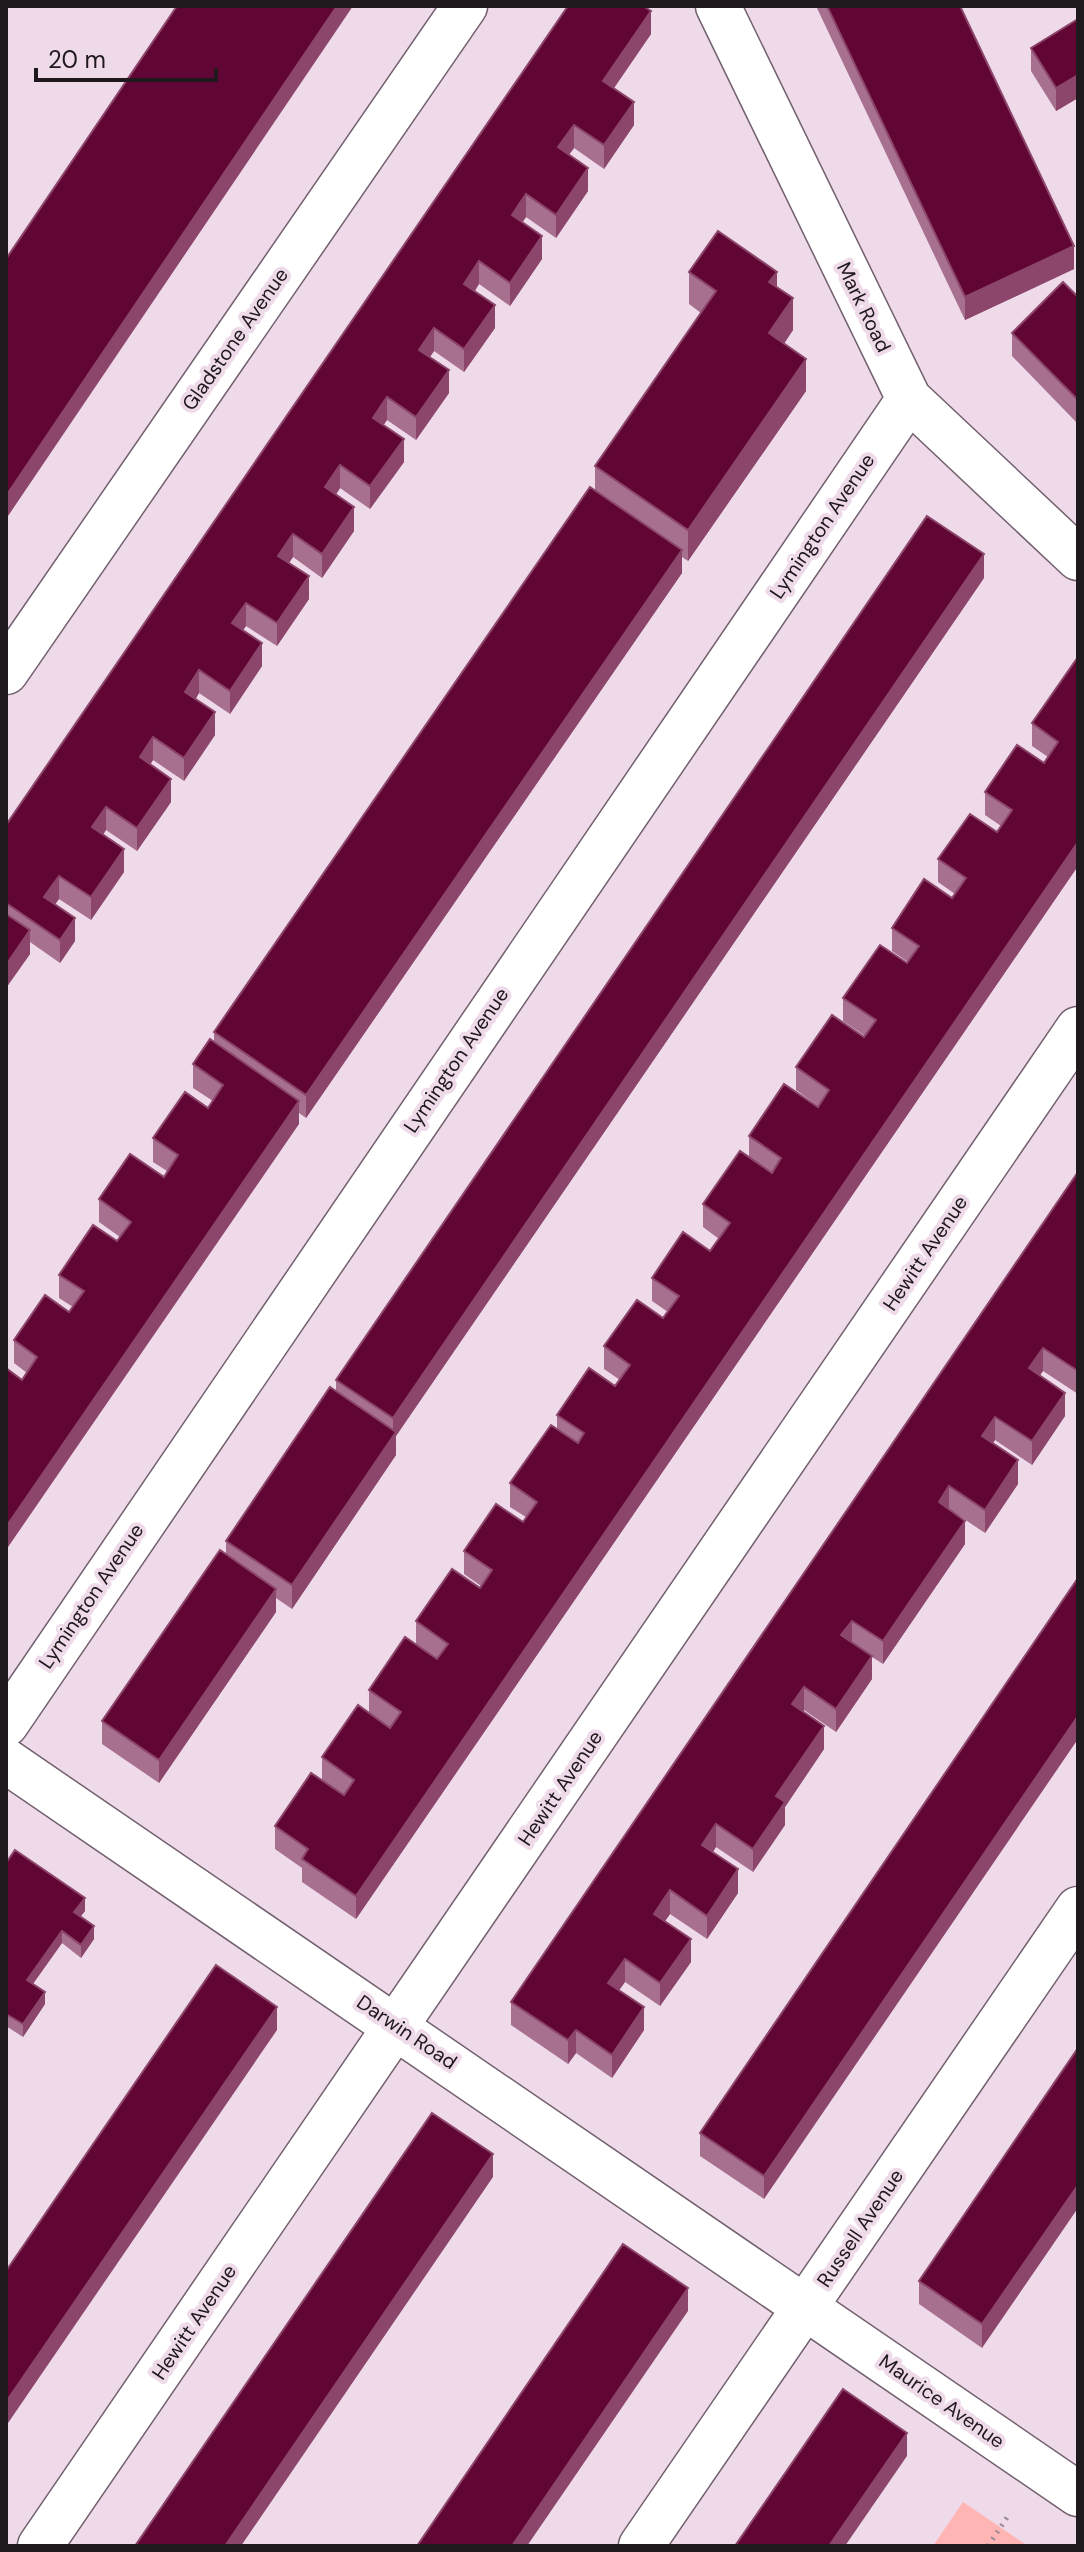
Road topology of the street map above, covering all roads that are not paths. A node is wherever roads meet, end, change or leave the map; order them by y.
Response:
1 (465, 6) edge
2 (718, 6) edge
3 (909, 399) junction
4 (1078, 558) edge
5 (6, 672) edge
6 (1078, 1029) edge
7 (6, 1724) edge
8 (6, 1761) edge
9 (1078, 1909) edge
10 (398, 2026) junction
11 (806, 2307) junction
12 (1078, 2494) edge
13 (40, 2546) edge
14 (641, 2546) edge

1 - 5 street, Gladstone Avenue
2 - 3 street, Mark Road
3 - 4 street, Mark Road
3 - 7 street, Lymington Avenue
6 - 10 street, Hewitt Avenue
8 - 10 street, Darwin Road
9 - 11 street, Russell Avenue
10 - 11 street, Darwin Road
10 - 13 street, Hewitt Avenue
11 - 12 street, Maurice Avenue
11 - 14 street, Russell Avenue

